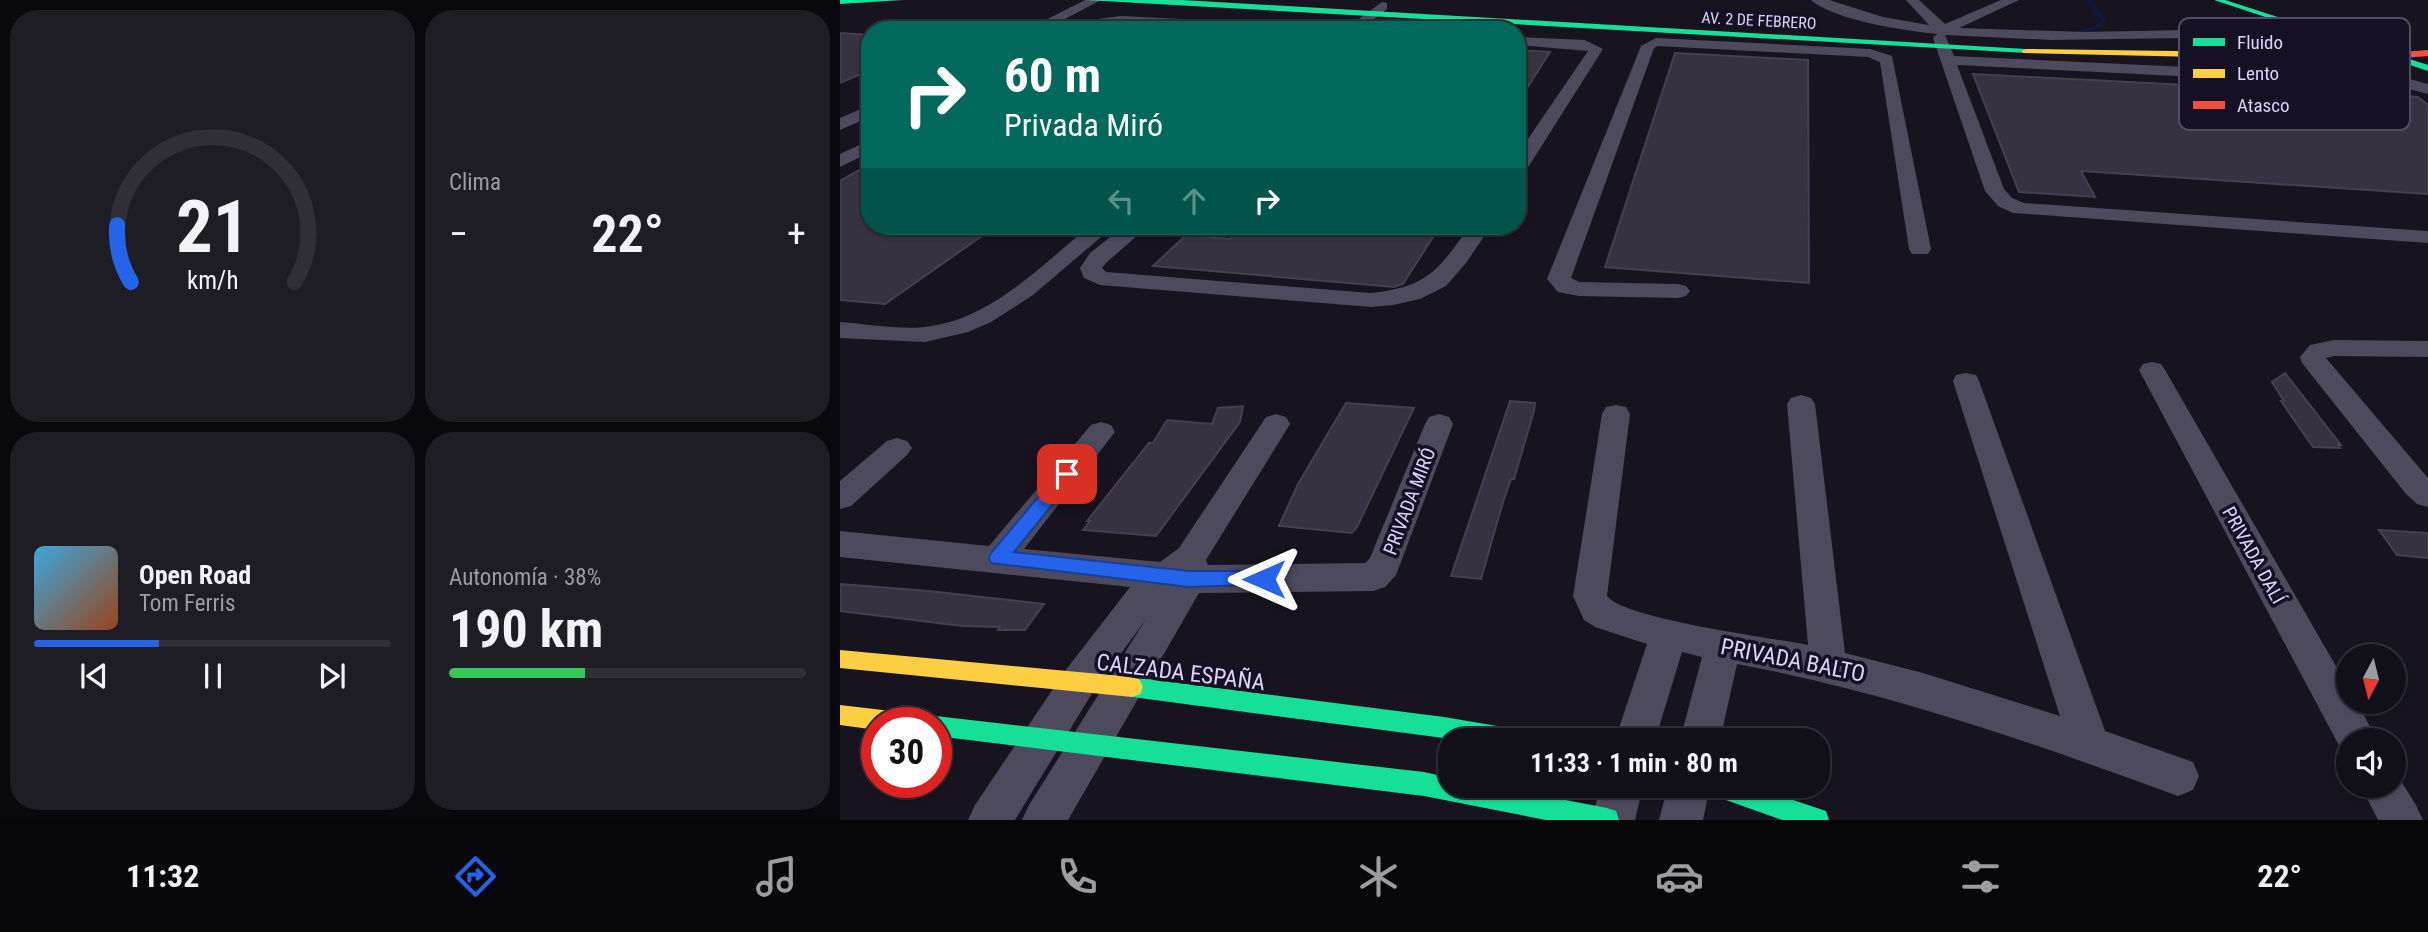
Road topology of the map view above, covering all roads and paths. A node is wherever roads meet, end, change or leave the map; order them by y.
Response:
1 (899, 0) edge
2 (1089, 0) edge
3 (1095, 0) edge
4 (1271, 0) edge
5 (1817, 0) edge
6 (1912, 0) edge
7 (2013, 0) edge
8 (2218, 0) edge
9 (2260, 0) edge
10 (840, 2) edge
11 (1377, 11) junction
12 (1407, 11) junction
13 (2274, 18) edge
14 (2319, 18) edge
15 (1052, 21) edge
16 (1114, 21) edge
17 (1141, 21) edge
18 (1363, 21) edge
19 (1394, 21) edge
20 (1673, 33) junction
21 (2179, 34) edge
22 (1526, 41) edge
23 (2179, 45) edge
24 (2410, 47) edge
25 (1944, 49) junction
26 (2428, 53) edge
27 (2179, 54) edge
28 (2410, 55) edge
29 (2410, 62) edge
30 (2179, 66) edge
31 (2428, 68) edge
32 (2410, 84) edge
33 (2428, 89) edge
34 (861, 114) edge
35 (840, 125) edge
36 (861, 150) edge
37 (1526, 155) edge
38 (840, 161) edge
39 (1092, 235) edge
40 (1127, 235) edge
41 (1474, 235) edge
42 (2428, 237) edge
43 (1920, 249) dead end
44 (1678, 291) dead end
45 (840, 330) edge
46 (2428, 349) edge
47 (2151, 370) dead end
48 (1966, 381) dead end
49 (1801, 404) dead end
50 (1616, 414) dead end
51 (1276, 424) dead end
52 (1439, 424) dead end
53 (1101, 432) dead end
54 (897, 448) dead end
55 (2428, 496) edge
56 (840, 498) edge
57 (840, 544) edge
58 (998, 558) junction
59 (1181, 571) junction
60 (1669, 634) junction
61 (1723, 646) junction
62 (840, 659) edge
63 (1828, 664) junction
64 (1078, 683) junction
65 (1124, 686) junction
66 (840, 715) edge
67 (861, 717) edge
68 (952, 728) edge
69 (1449, 728) edge
70 (1639, 728) edge
71 (1703, 728) edge
72 (2350, 728) edge
73 (1043, 737) junction
74 (1090, 742) junction
75 (2090, 745) junction
76 (2178, 776) dead end
77 (1619, 798) edge
78 (1686, 798) edge
79 (1752, 798) edge
80 (2389, 798) edge
81 (990, 820) edge
82 (1044, 820) edge
83 (1607, 820) edge
84 (1613, 820) edge
85 (1681, 820) edge
86 (1817, 820) edge
87 (2401, 820) edge

1 - 10 main road
2 - 3 main road, AV. 2 DE FEBRERO
3 - 11 main road, AV. 2 DE FEBRERO
3 - 15 street
4 - 11 main road, AV. 2 DE FEBRERO
5 - 21 street
6 - 7 street
8 - 13 main road
9 - 14 main road
11 - 12 main road, AV. 2 DE FEBRERO
11 - 18 street
12 - 19 street
12 - 20 main road, AV. 2 DE FEBRERO
16 - 17 street
20 - 25 main road, AV. 2 DE FEBRERO
20 - 43 street
20 - 44 street
22 - 37 street
23 - 25 main road, AV. 2 DE FEBRERO
24 - 26 main road
25 - 27 main road, AV. 2 DE FEBRERO
25 - 30 street
25 - 42 street
26 - 28 main road, AV. 2 DE FEBRERO
29 - 31 main road
32 - 33 street
34 - 35 street
36 - 38 street
39 - 45 street
40 - 41 street
46 - 55 street
47 - 72 street, PRIVADA DALÍ
48 - 75 street
49 - 63 street
50 - 60 street, PRIVADA BALTO
51 - 59 street
52 - 59 street, PRIVADA MIRÓ
53 - 58 street
54 - 56 street
57 - 58 street, PRIVADA MIRÓ
58 - 59 street, PRIVADA MIRÓ
59 - 64 street
59 - 65 street
60 - 61 street, PRIVADA BALTO
60 - 70 street
61 - 63 street, PRIVADA BALTO
61 - 71 street
62 - 64 main road, CALZADA ESPAÑA
63 - 75 street, PRIVADA BALTO
64 - 65 main road, CALZADA ESPAÑA
64 - 73 street
65 - 69 main road, CALZADA ESPAÑA
65 - 74 street
66 - 67 main road
68 - 73 main road
73 - 74 main road
73 - 81 street
74 - 82 street
74 - 83 main road
75 - 76 street, PRIVADA BALTO
77 - 84 street
78 - 85 street
79 - 86 main road
80 - 87 street

